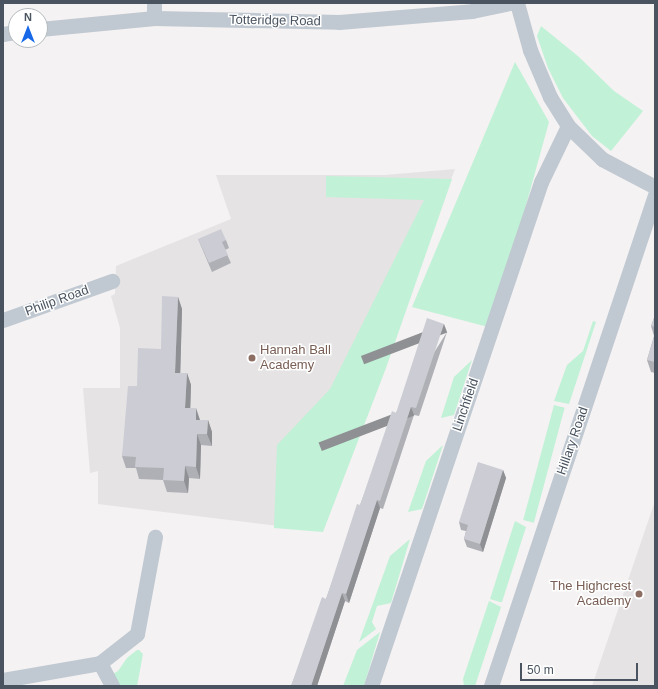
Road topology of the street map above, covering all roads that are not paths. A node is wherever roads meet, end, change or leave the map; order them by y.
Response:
1 (154, 3) edge
2 (510, 3) edge
3 (517, 3) edge
4 (154, 18) junction
5 (48, 28) edge
6 (568, 126) junction
7 (655, 187) edge
8 (655, 195) edge
9 (112, 281) dead end
10 (3, 320) edge
11 (155, 537) dead end
12 (100, 663) junction
13 (3, 680) edge
14 (112, 686) edge
15 (371, 686) edge
16 (491, 686) edge

1 - 4 street
2 - 4 street, Totteridge Road
3 - 6 street
4 - 5 street, Totteridge Road
6 - 7 street
6 - 15 street, Linchfield
8 - 16 street, Hillary Road
9 - 10 street, Philip Road
11 - 12 street
12 - 13 street
12 - 14 street

